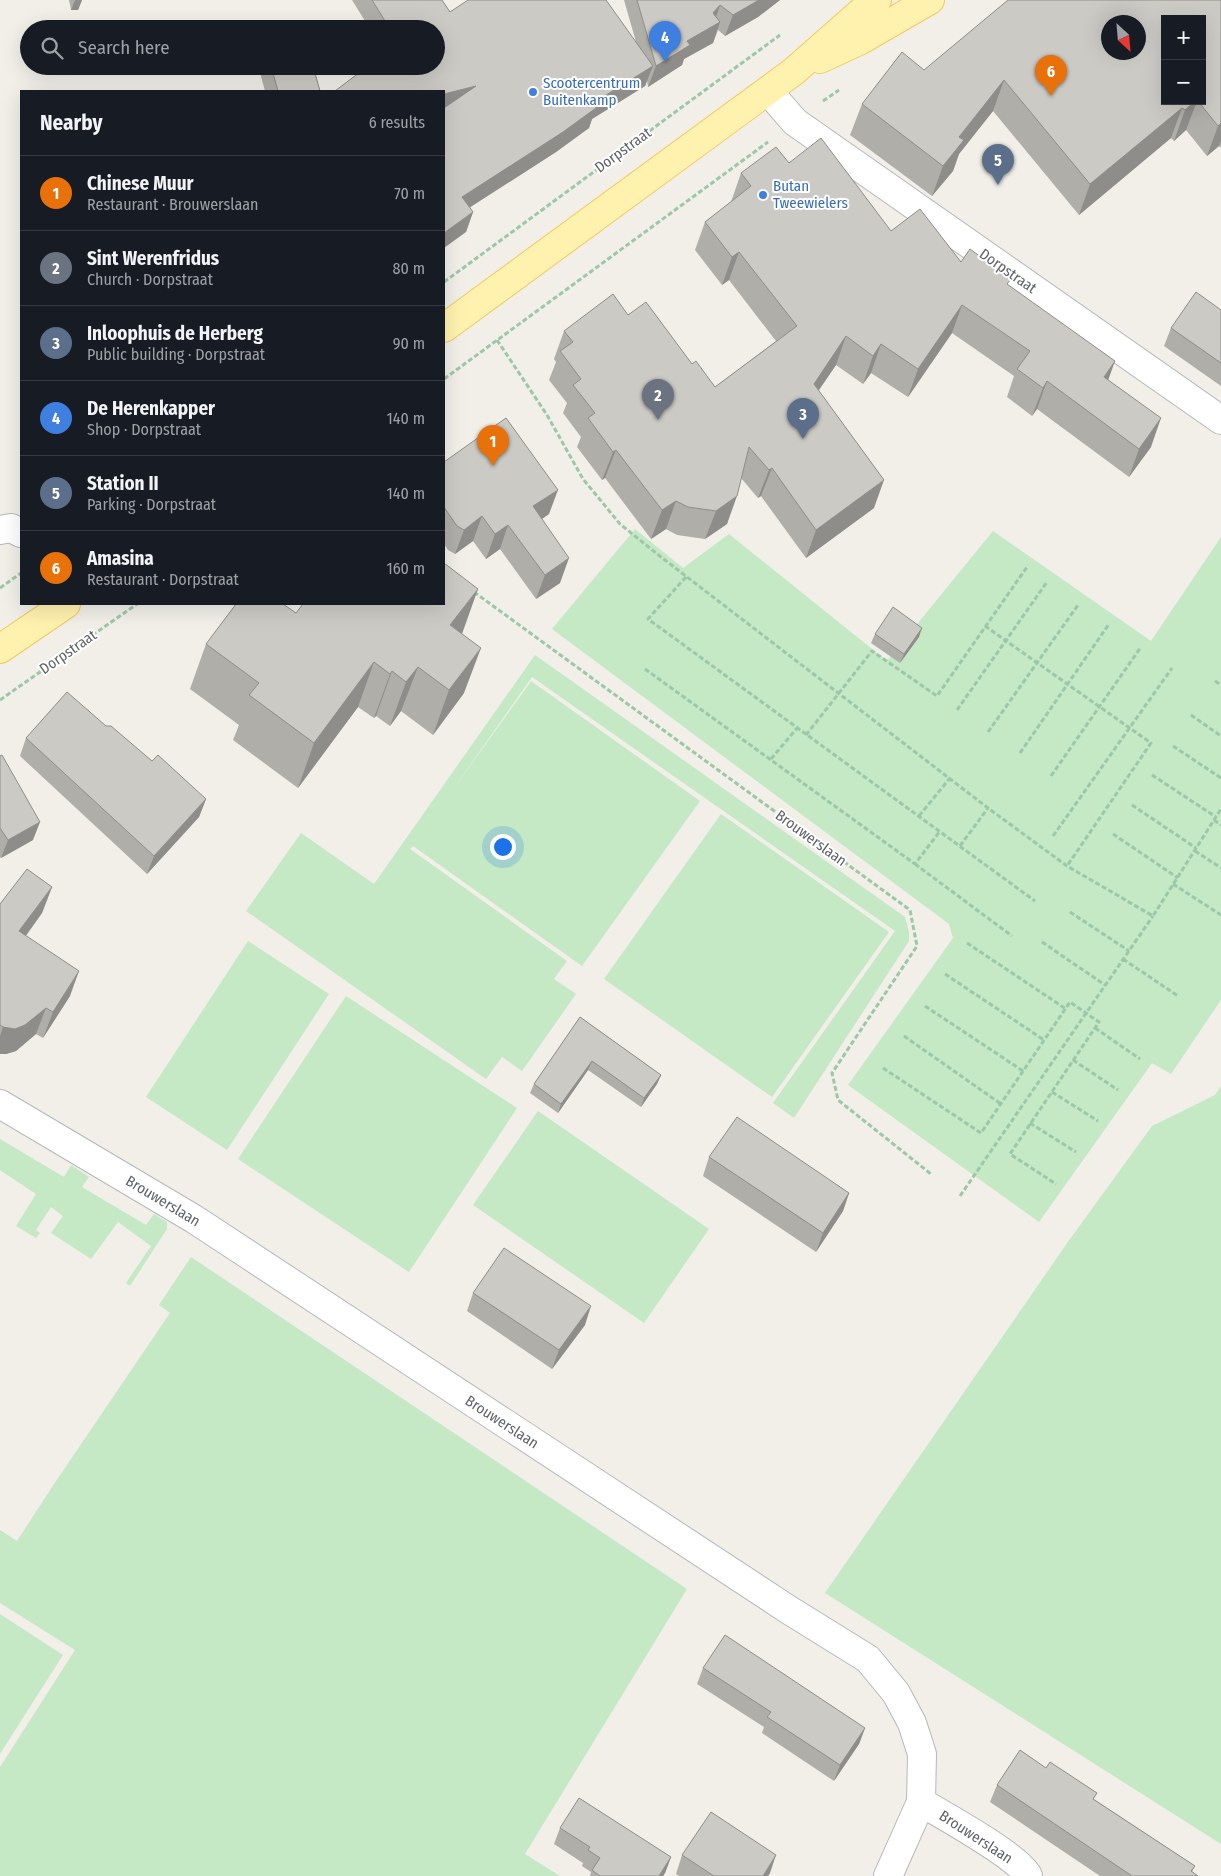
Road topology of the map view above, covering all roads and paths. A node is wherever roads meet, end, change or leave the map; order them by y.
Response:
1 (877, 0) edge
2 (930, 0) edge
3 (787, 30) dead end
4 (793, 72) junction
5 (841, 89) dead end
6 (768, 91) junction
7 (795, 122) junction
8 (445, 281) edge
9 (445, 327) edge
10 (496, 340) junction
11 (445, 378) edge
12 (1221, 420) edge
13 (0, 530) edge
14 (20, 533) edge
15 (1027, 567) dead end
16 (20, 574) edge
17 (686, 577) junction
18 (1047, 582) dead end
19 (0, 588) edge
20 (474, 592) edge
21 (65, 605) edge
22 (136, 605) edge
23 (1078, 605) dead end
24 (1109, 624) dead end
25 (986, 626) junction
26 (1006, 640) junction
27 (1141, 647) dead end
28 (0, 649) edge
29 (1037, 663) junction
30 (1172, 668) dead end
31 (645, 669) dead end
32 (1215, 681) dead end
33 (1068, 684) junction
34 (1221, 685) edge
35 (839, 693) junction
36 (0, 700) edge
37 (1099, 706) junction
38 (957, 710) dead end
39 (1192, 715) dead end
40 (797, 728) junction
41 (1130, 728) junction
42 (988, 732) dead end
43 (806, 735) junction
44 (1221, 736) edge
45 (1173, 746) dead end
46 (1020, 754) dead end
47 (771, 759) junction
48 (1152, 775) dead end
49 (1051, 776) dead end
50 (950, 778) junction
51 (1221, 778) edge
52 (1132, 805) dead end
53 (988, 808) junction
54 (1221, 809) edge
55 (919, 816) junction
56 (1215, 819) junction
57 (1221, 825) edge
58 (940, 831) junction
59 (1113, 834) dead end
60 (1053, 836) dead end
61 (960, 846) junction
62 (1196, 849) junction
63 (916, 864) junction
64 (1067, 866) junction
65 (1221, 868) edge
66 (1178, 878) junction
67 (1173, 884) junction
68 (1035, 901) dead end
69 (1070, 912) dead end
70 (1221, 915) edge
71 (1153, 916) junction
72 (1012, 936) dead end
73 (1042, 942) dead end
74 (967, 943) dead end
75 (1129, 951) junction
76 (1123, 959) junction
77 (945, 974) dead end
78 (1105, 985) junction
79 (1178, 996) dead end
80 (925, 1006) dead end
81 (1066, 1009) junction
82 (1086, 1013) junction
83 (1094, 1028) junction
84 (904, 1036) dead end
85 (1044, 1040) junction
86 (1140, 1059) dead end
87 (1073, 1060) junction
88 (883, 1068) dead end
89 (1023, 1071) junction
90 (1118, 1090) dead end
91 (1052, 1092) junction
92 (0, 1104) edge
93 (1001, 1104) junction
94 (1098, 1121) dead end
95 (1030, 1123) junction
96 (1076, 1152) dead end
97 (931, 1174) dead end
98 (1056, 1184) dead end
99 (960, 1196) dead end
100 (921, 1802) junction
101 (888, 1876) edge
102 (1028, 1876) edge

1 - 4 main road
2 - 4 main road
3 - 8 path, Dorpstraat
4 - 6 main road
5 - 7 path
6 - 7 street, Dorpstraat
6 - 9 main road
7 - 10 path
7 - 12 street, Dorpstraat
10 - 11 path
10 - 17 path
13 - 14 street
15 - 25 path
16 - 19 path
17 - 35 path
17 - 40 path
18 - 26 path
20 - 97 path, Brouwerslaan
21 - 28 main road
22 - 36 path, Dorpstraat
23 - 29 path
24 - 33 path
25 - 26 path
25 - 35 path
26 - 29 path
26 - 38 path
27 - 37 path
29 - 33 path
29 - 42 path
30 - 41 path
31 - 47 path
32 - 34 path
33 - 37 path
33 - 46 path
35 - 43 path
35 - 50 path
37 - 41 path
37 - 49 path
39 - 44 path
40 - 43 path
40 - 47 path
41 - 60 path
41 - 64 path
43 - 55 path
45 - 51 path
47 - 63 path
48 - 56 path
50 - 53 path
50 - 55 path
52 - 62 path
53 - 61 path
53 - 64 path
54 - 56 path
55 - 58 path
56 - 57 path
56 - 62 path
58 - 61 path
58 - 63 path
59 - 66 path
61 - 68 path
62 - 65 path
62 - 66 path
63 - 72 path
64 - 71 path
66 - 67 path
67 - 70 path
67 - 71 path
69 - 75 path
71 - 75 path
73 - 78 path
74 - 81 path
75 - 76 path
76 - 78 path
76 - 79 path
77 - 85 path
78 - 82 path
80 - 89 path
81 - 82 path
81 - 85 path
82 - 83 path
82 - 99 path
83 - 86 path
83 - 87 path
84 - 93 path
85 - 89 path
87 - 90 path
87 - 91 path
88 - 93 path
89 - 93 path
91 - 94 path
91 - 95 path
92 - 100 street, Brouwerslaan
95 - 96 path
95 - 98 path
100 - 101 street, Brouwerslaan
100 - 102 street, Brouwerslaan

